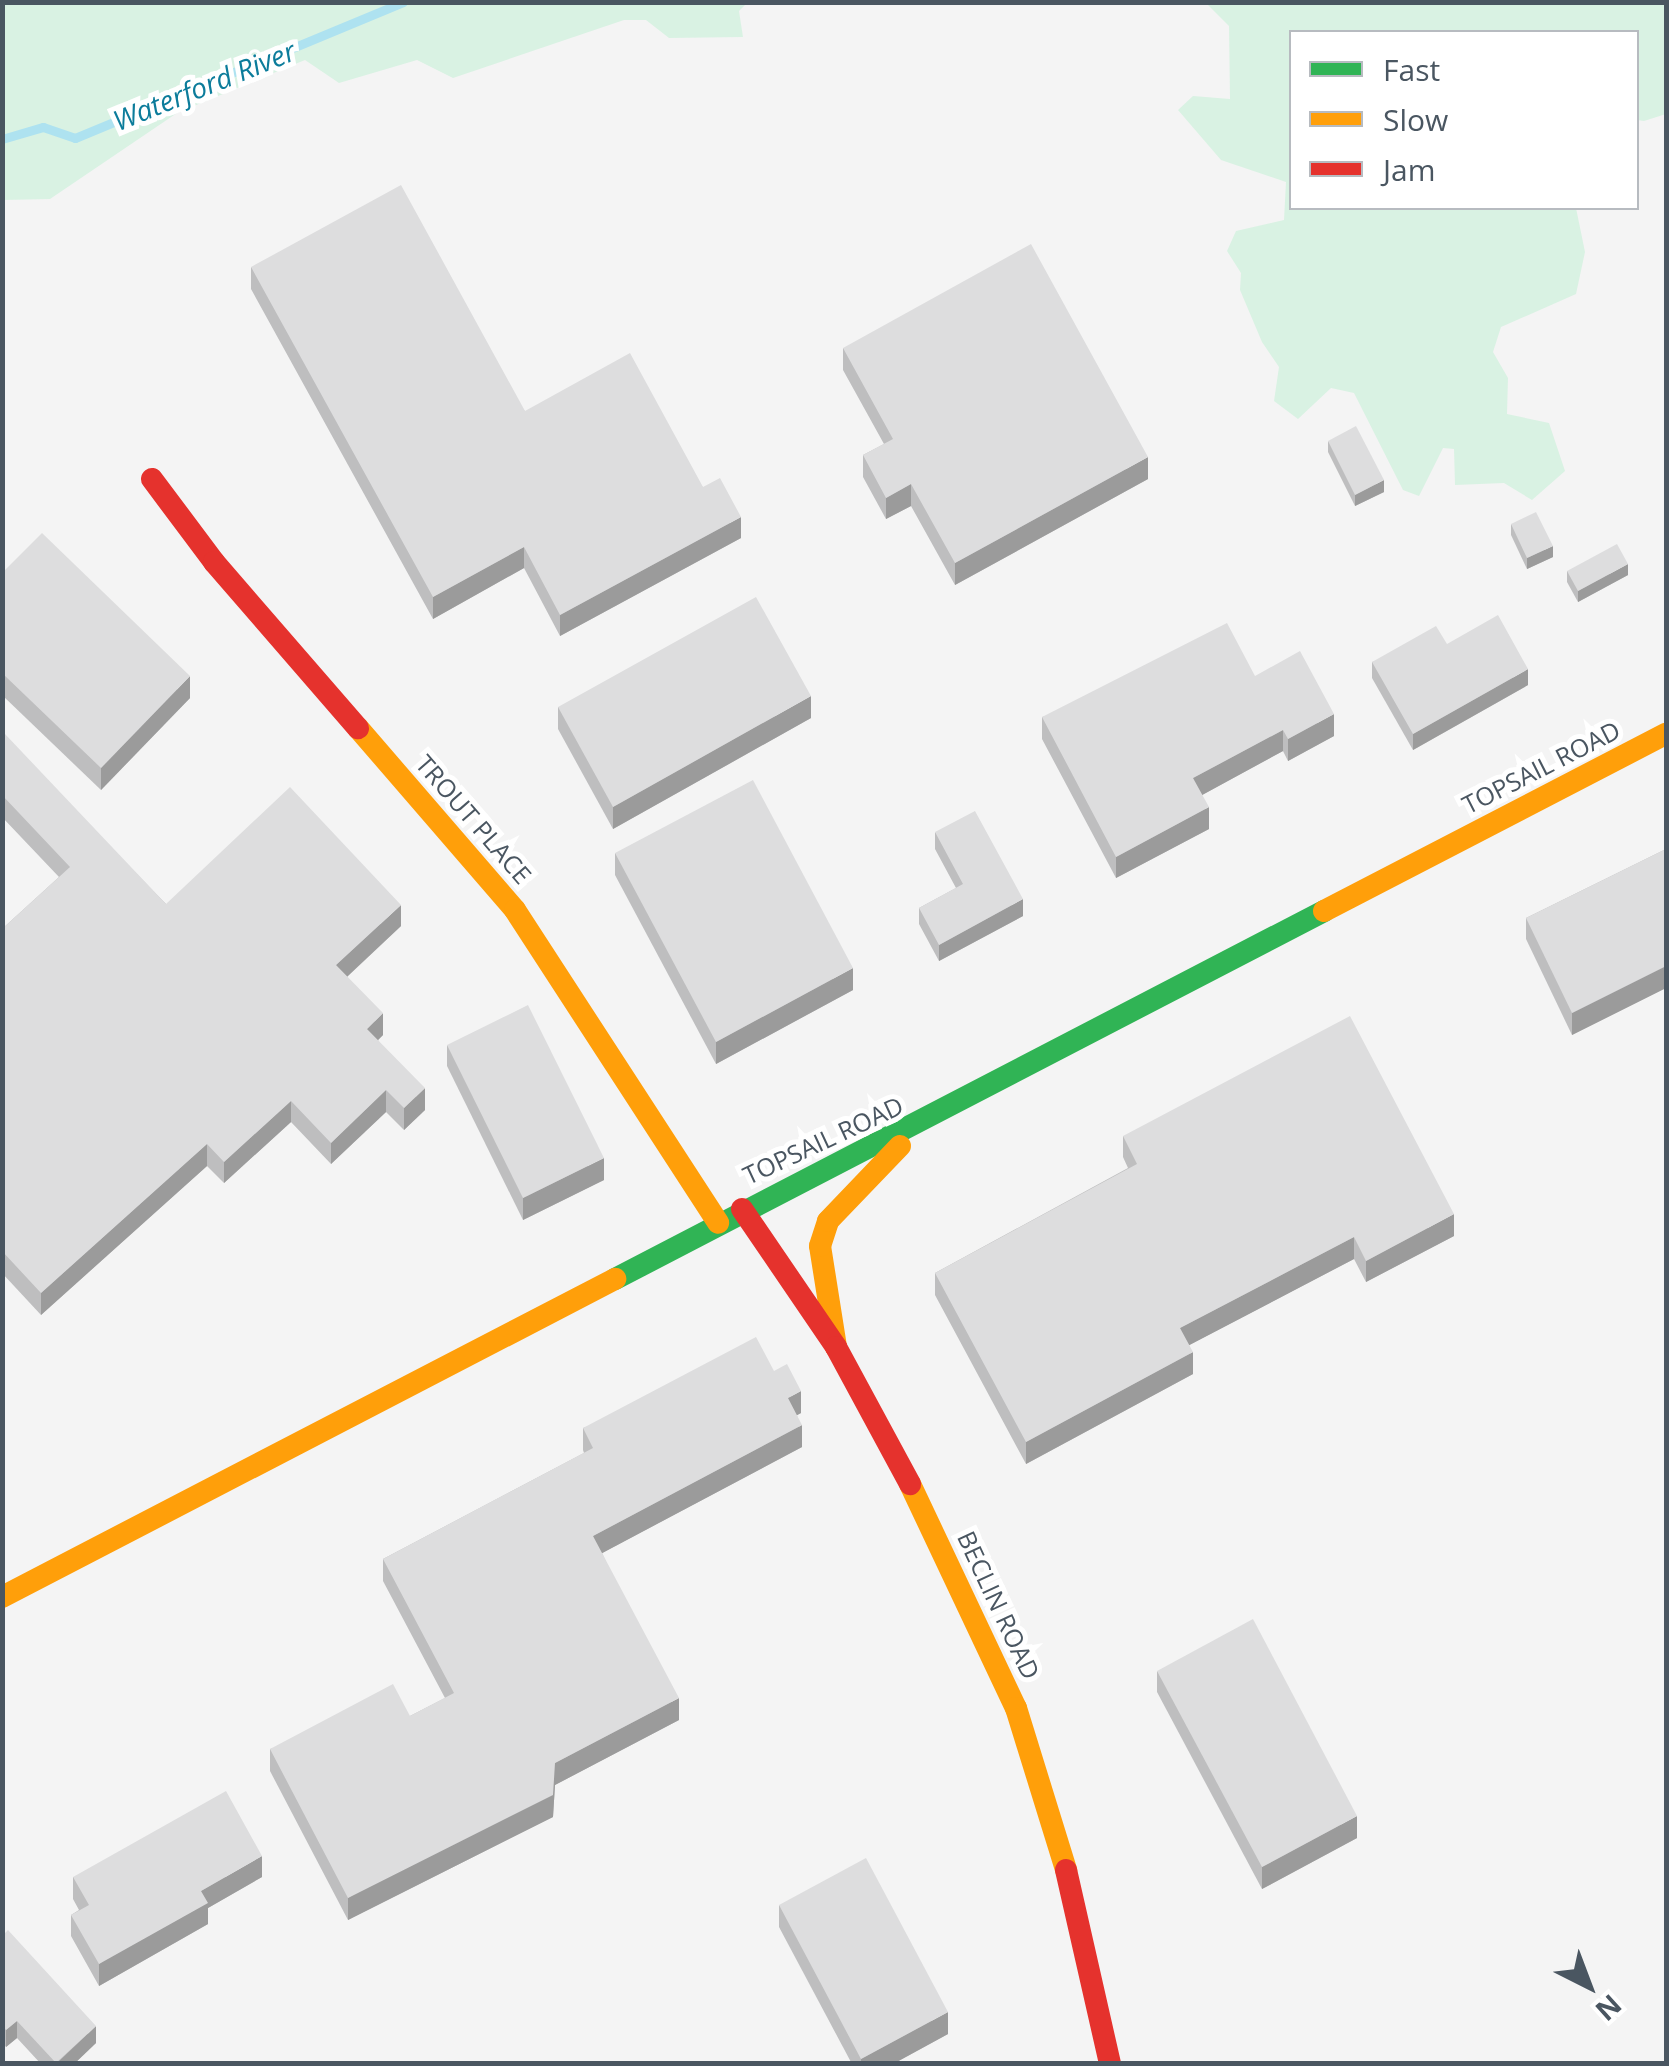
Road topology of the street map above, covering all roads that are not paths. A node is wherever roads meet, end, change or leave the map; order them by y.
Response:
1 (152, 479) dead end
2 (1666, 734) edge
3 (922, 1124) junction
4 (742, 1210) junction
5 (718, 1222) junction
6 (836, 1347) junction
7 (2, 1597) edge
8 (1110, 2064) edge

1 - 5 main road, TROUT PLACE
2 - 3 main road, TOPSAIL ROAD
3 - 4 main road, TOPSAIL ROAD
3 - 6 main road
4 - 5 main road, TOPSAIL ROAD
4 - 6 main road, BECLIN ROAD
5 - 7 main road, TOPSAIL ROAD
6 - 8 main road, BECLIN ROAD

